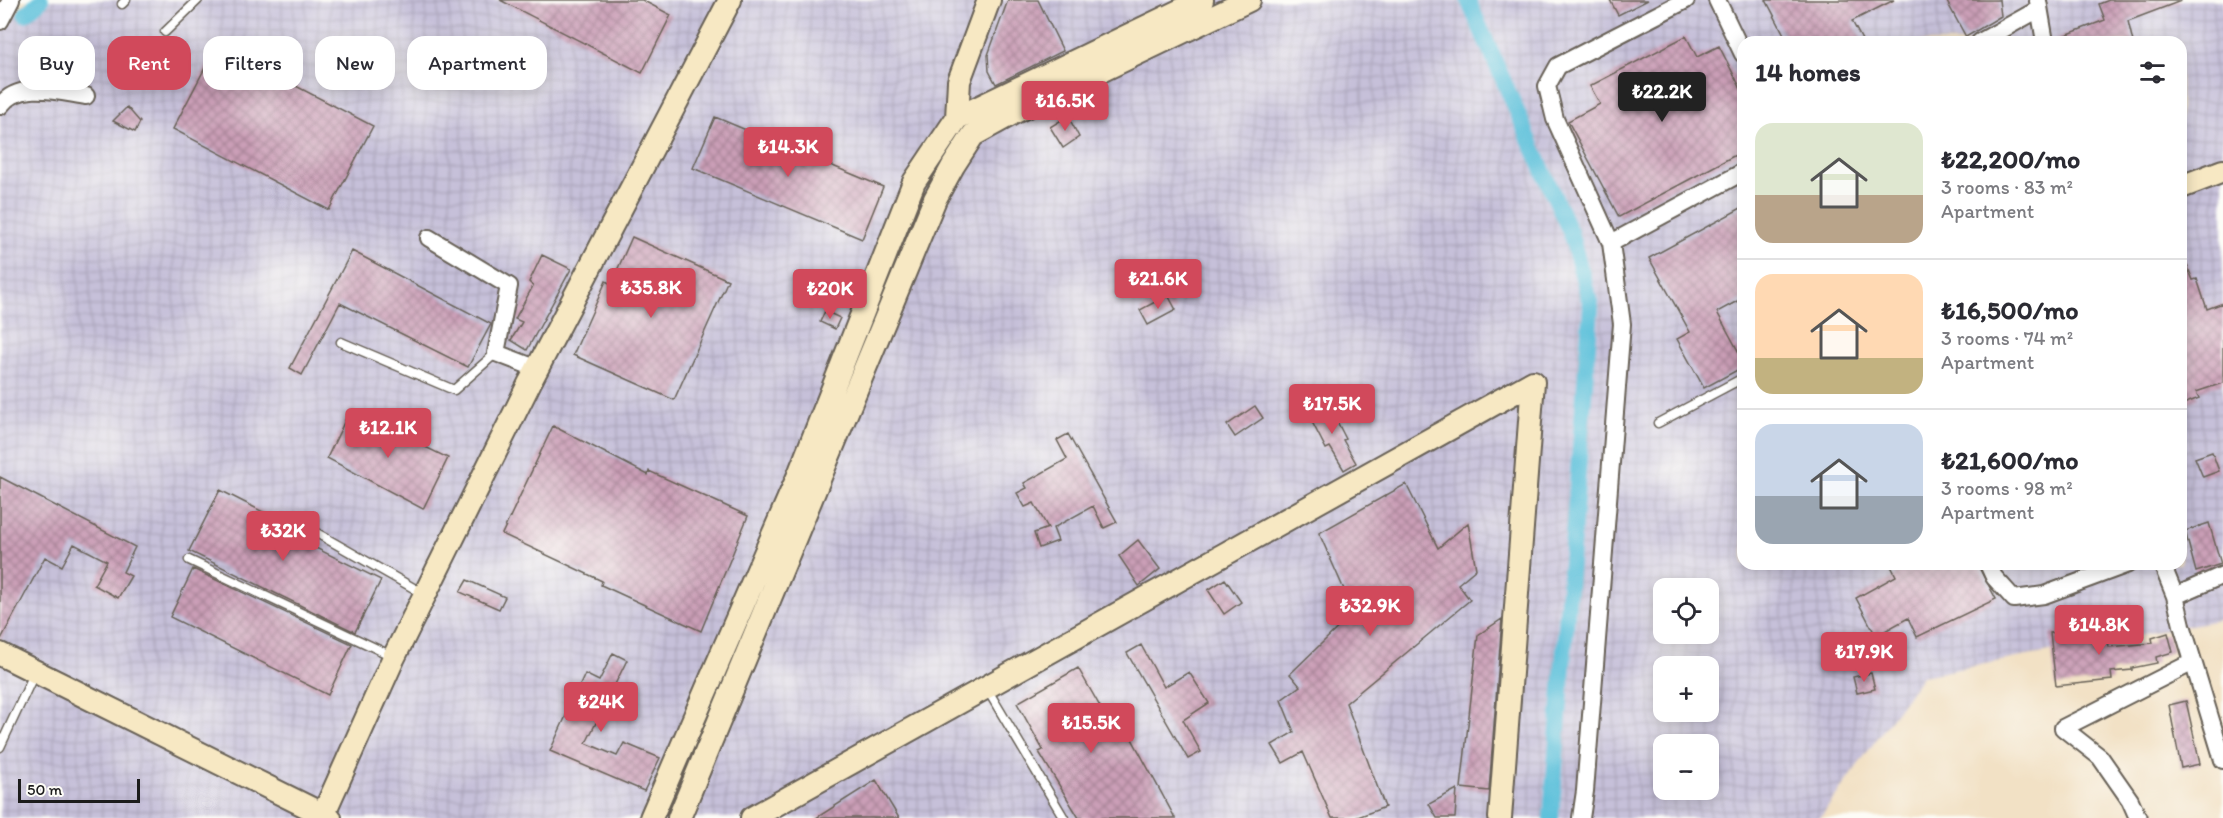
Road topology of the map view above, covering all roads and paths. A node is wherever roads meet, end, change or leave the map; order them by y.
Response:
1 (11, 0) edge
2 (198, 0) edge
3 (730, 0) edge
4 (989, 0) edge
5 (1202, 0) edge
6 (1249, 0) edge
7 (1686, 0) edge
8 (1717, 0) edge
9 (2039, 5) edge
10 (0, 21) edge
11 (165, 32) dead end
12 (1990, 36) edge
13 (2044, 36) edge
14 (1737, 42) edge
15 (86, 96) dead end
16 (0, 106) edge
17 (957, 117) junction
18 (2223, 171) edge
19 (1737, 175) edge
20 (2187, 185) edge
21 (429, 238) dead end
22 (1611, 243) junction
23 (341, 342) dead end
24 (496, 353) junction
25 (538, 369) junction
26 (1737, 381) edge
27 (1658, 423) dead end
28 (299, 523) dead end
29 (189, 560) dead end
30 (1991, 570) edge
31 (2111, 570) edge
32 (2164, 570) edge
33 (2223, 575) edge
34 (425, 594) junction
35 (2175, 596) junction
36 (0, 654) edge
37 (394, 657) junction
38 (2193, 662) junction
39 (35, 672) junction
40 (986, 687) junction
41 (0, 747) edge
42 (2223, 760) edge
43 (325, 817) edge
44 (651, 818) edge
45 (679, 818) edge
46 (752, 818) edge
47 (1064, 818) edge
48 (1500, 818) edge
49 (1581, 818) edge
50 (2138, 818) edge

1 - 10 street
2 - 11 lane
3 - 25 street
4 - 17 street
5 - 17 street
6 - 45 street
7 - 22 street
8 - 14 street
9 - 12 street
9 - 13 street
15 - 16 street
17 - 44 street
18 - 20 street
19 - 22 street
21 - 24 street
22 - 49 street
23 - 24 lane
24 - 25 street
25 - 34 street
26 - 27 lane
28 - 34 lane
29 - 37 lane
30 - 31 street
32 - 35 street
33 - 35 street
34 - 37 street
35 - 38 street
36 - 39 street
37 - 43 street
38 - 42 street
38 - 50 street
39 - 41 lane
39 - 43 street
40 - 46 street
40 - 47 lane
40 - 48 street

